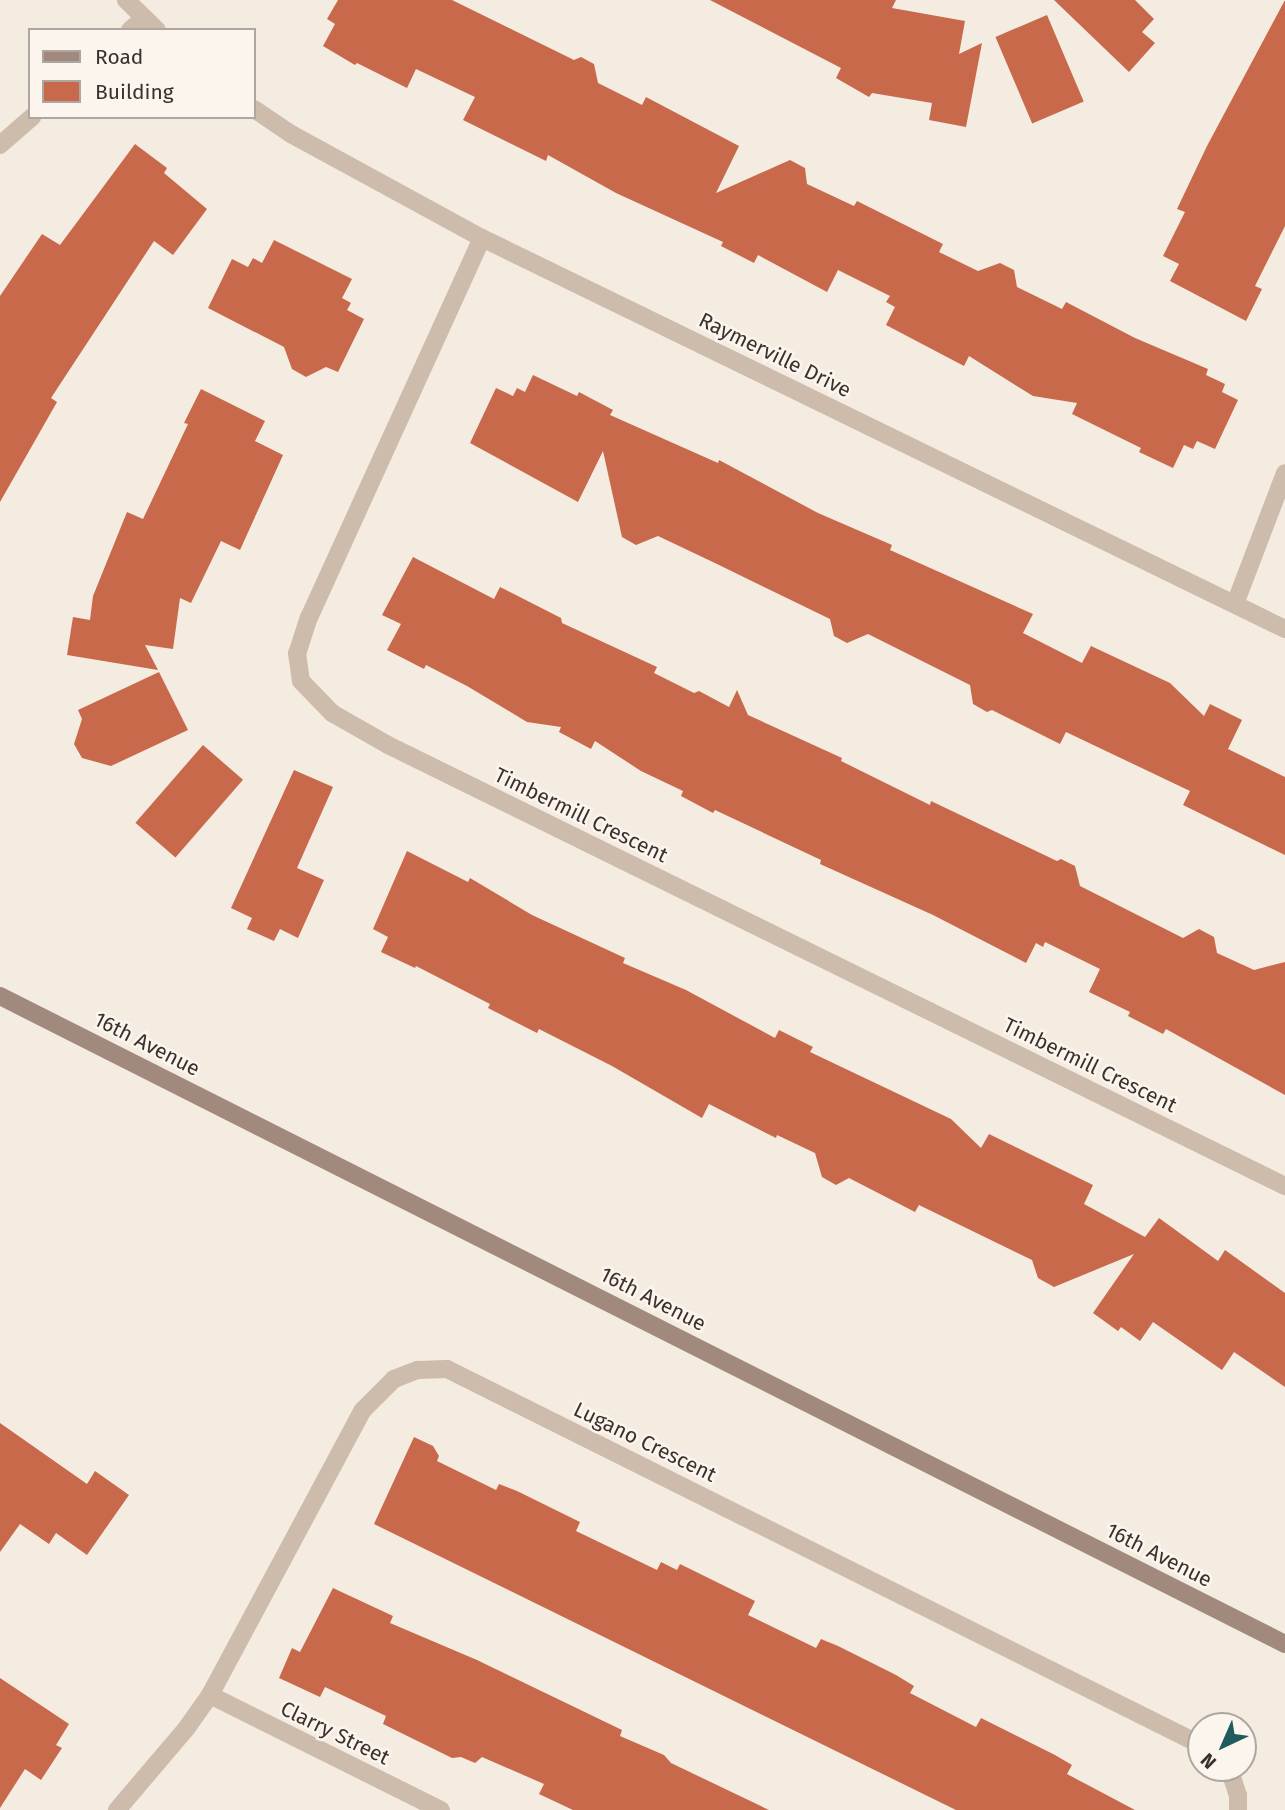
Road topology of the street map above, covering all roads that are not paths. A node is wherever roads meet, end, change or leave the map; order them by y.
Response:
1 (126, 0) edge
2 (144, 26) edge
3 (256, 110) edge
4 (30, 119) edge
5 (0, 145) edge
6 (482, 238) junction
7 (1285, 473) edge
8 (1235, 604) junction
9 (1285, 629) edge
10 (0, 996) edge
11 (1285, 1186) edge
12 (1285, 1644) edge
13 (210, 1695) junction
14 (1187, 1738) edge
15 (1234, 1782) edge
16 (117, 1810) edge
17 (441, 1810) edge
18 (1238, 1810) edge

1 - 2 street
3 - 6 street, Raymerville Drive
4 - 5 street
6 - 8 street, Raymerville Drive
6 - 11 street, Timbermill Crescent
7 - 8 street
8 - 9 street, Raymerville Drive
10 - 12 main road, 16th Avenue
13 - 14 street, Lugano Crescent
13 - 16 street, Lugano Crescent
13 - 17 street, Clarry Street
15 - 18 street

